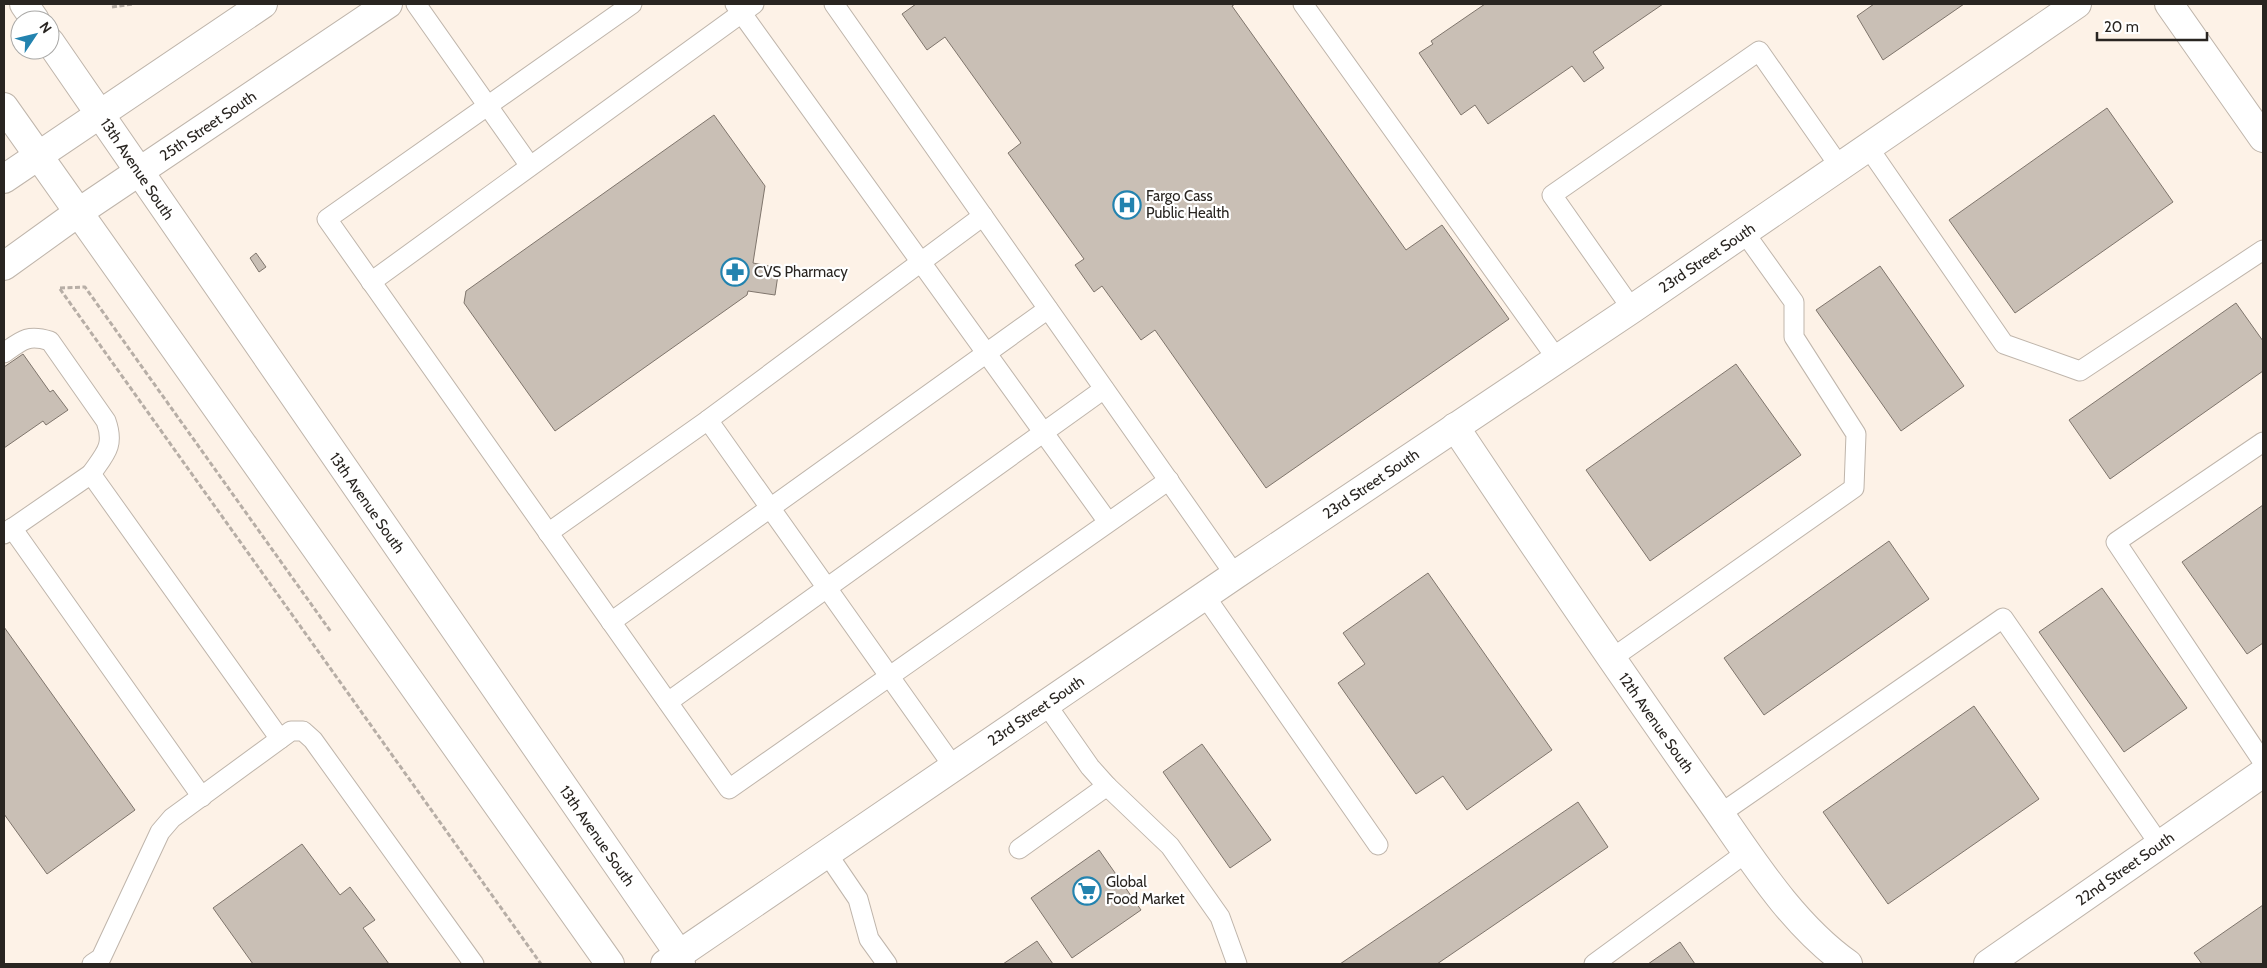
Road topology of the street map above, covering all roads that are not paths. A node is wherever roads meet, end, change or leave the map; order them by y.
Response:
1 (263, 4) edge
2 (388, 4) edge
3 (416, 4) edge
4 (632, 4) edge
5 (834, 4) edge
6 (1303, 4) edge
7 (2077, 4) edge
8 (2169, 4) edge
9 (744, 7) edge
10 (60, 56) edge
11 (4, 106) edge
12 (488, 106) junction
13 (100, 114) junction
14 (2262, 131) edge
15 (1868, 147) junction
16 (39, 156) junction
17 (530, 166) junction
18 (1840, 167) junction
19 (140, 173) junction
20 (4, 179) edge
21 (79, 212) junction
22 (983, 216) junction
23 (1744, 232) junction
24 (2263, 250) edge
25 (920, 261) junction
26 (4, 266) edge
27 (371, 282) junction
28 (1048, 309) junction
29 (1632, 310) junction
30 (4, 353) edge
31 (987, 353) junction
32 (1557, 358) junction
33 (1104, 389) junction
34 (708, 420) junction
35 (1455, 427) junction
36 (1044, 432) junction
37 (2263, 442) edge
38 (91, 474) junction
39 (1168, 480) junction
40 (770, 507) junction
41 (1108, 522) junction
42 (8, 531) edge
43 (548, 533) junction
44 (1235, 575) junction
45 (827, 588) junction
46 (1205, 596) junction
47 (610, 622) junction
48 (1610, 659) junction
49 (890, 676) junction
50 (668, 702) junction
51 (1046, 704) junction
52 (280, 739) junction
53 (953, 766) junction
54 (2262, 774) edge
55 (1107, 786) junction
56 (202, 797) junction
57 (1720, 814) junction
58 (1378, 845) dead end
59 (2160, 845) junction
60 (1019, 849) dead end
61 (826, 852) junction
62 (1747, 852) junction
63 (675, 961) edge
64 (92, 964) edge
65 (474, 964) edge
66 (610, 964) edge
67 (887, 964) edge
68 (1237, 964) edge
69 (1594, 964) edge
70 (1848, 964) edge
71 (1988, 964) edge

1 - 13 main road
2 - 19 main road, 25th Street South
3 - 12 lane
4 - 12 lane
5 - 22 lane
6 - 32 lane
7 - 15 main road, 23rd Street South
8 - 14 main road
9 - 17 lane
9 - 25 lane
10 - 13 main road, 13th Avenue South
11 - 16 main road
12 - 17 lane
12 - 27 lane
13 - 16 main road
13 - 19 main road, 13th Avenue South
15 - 18 main road, 23rd Street South
15 - 24 lane
16 - 20 main road
16 - 21 main road
17 - 27 lane
18 - 23 main road, 23rd Street South
18 - 29 lane
19 - 21 main road, 25th Street South
19 - 63 main road, 13th Avenue South
21 - 26 main road, 25th Street South
21 - 66 main road
22 - 25 lane
22 - 28 lane
23 - 29 main road, 23rd Street South
23 - 48 lane
25 - 31 lane
25 - 34 lane
27 - 43 lane
28 - 31 lane
28 - 33 lane
29 - 32 main road, 23rd Street South
30 - 38 lane
31 - 36 lane
31 - 40 lane
32 - 35 main road, 23rd Street South
33 - 36 lane
33 - 39 lane
34 - 40 lane
34 - 43 lane
35 - 44 main road, 23rd Street South
35 - 48 main road, 12th Avenue South
36 - 41 lane
36 - 45 lane
37 - 54 lane
38 - 42 lane
38 - 52 lane
39 - 41 lane
39 - 44 lane
40 - 45 lane
40 - 47 lane
41 - 49 lane
42 - 56 lane
43 - 47 lane
44 - 46 main road, 23rd Street South
45 - 49 lane
45 - 50 lane
46 - 51 main road, 23rd Street South
46 - 58 lane
47 - 50 lane
48 - 57 main road, 12th Avenue South
49 - 50 lane
49 - 53 lane
51 - 53 main road, 23rd Street South
51 - 55 lane
52 - 56 lane
52 - 65 lane
53 - 61 main road, 23rd Street South
54 - 59 main road, 22nd Street South
55 - 60 lane
55 - 68 lane
56 - 64 lane
57 - 59 lane
57 - 62 main road, 12th Avenue South
59 - 71 main road, 22nd Street South
61 - 63 main road, 23rd Street South
61 - 67 lane
62 - 69 lane
62 - 70 main road, 12th Avenue South

